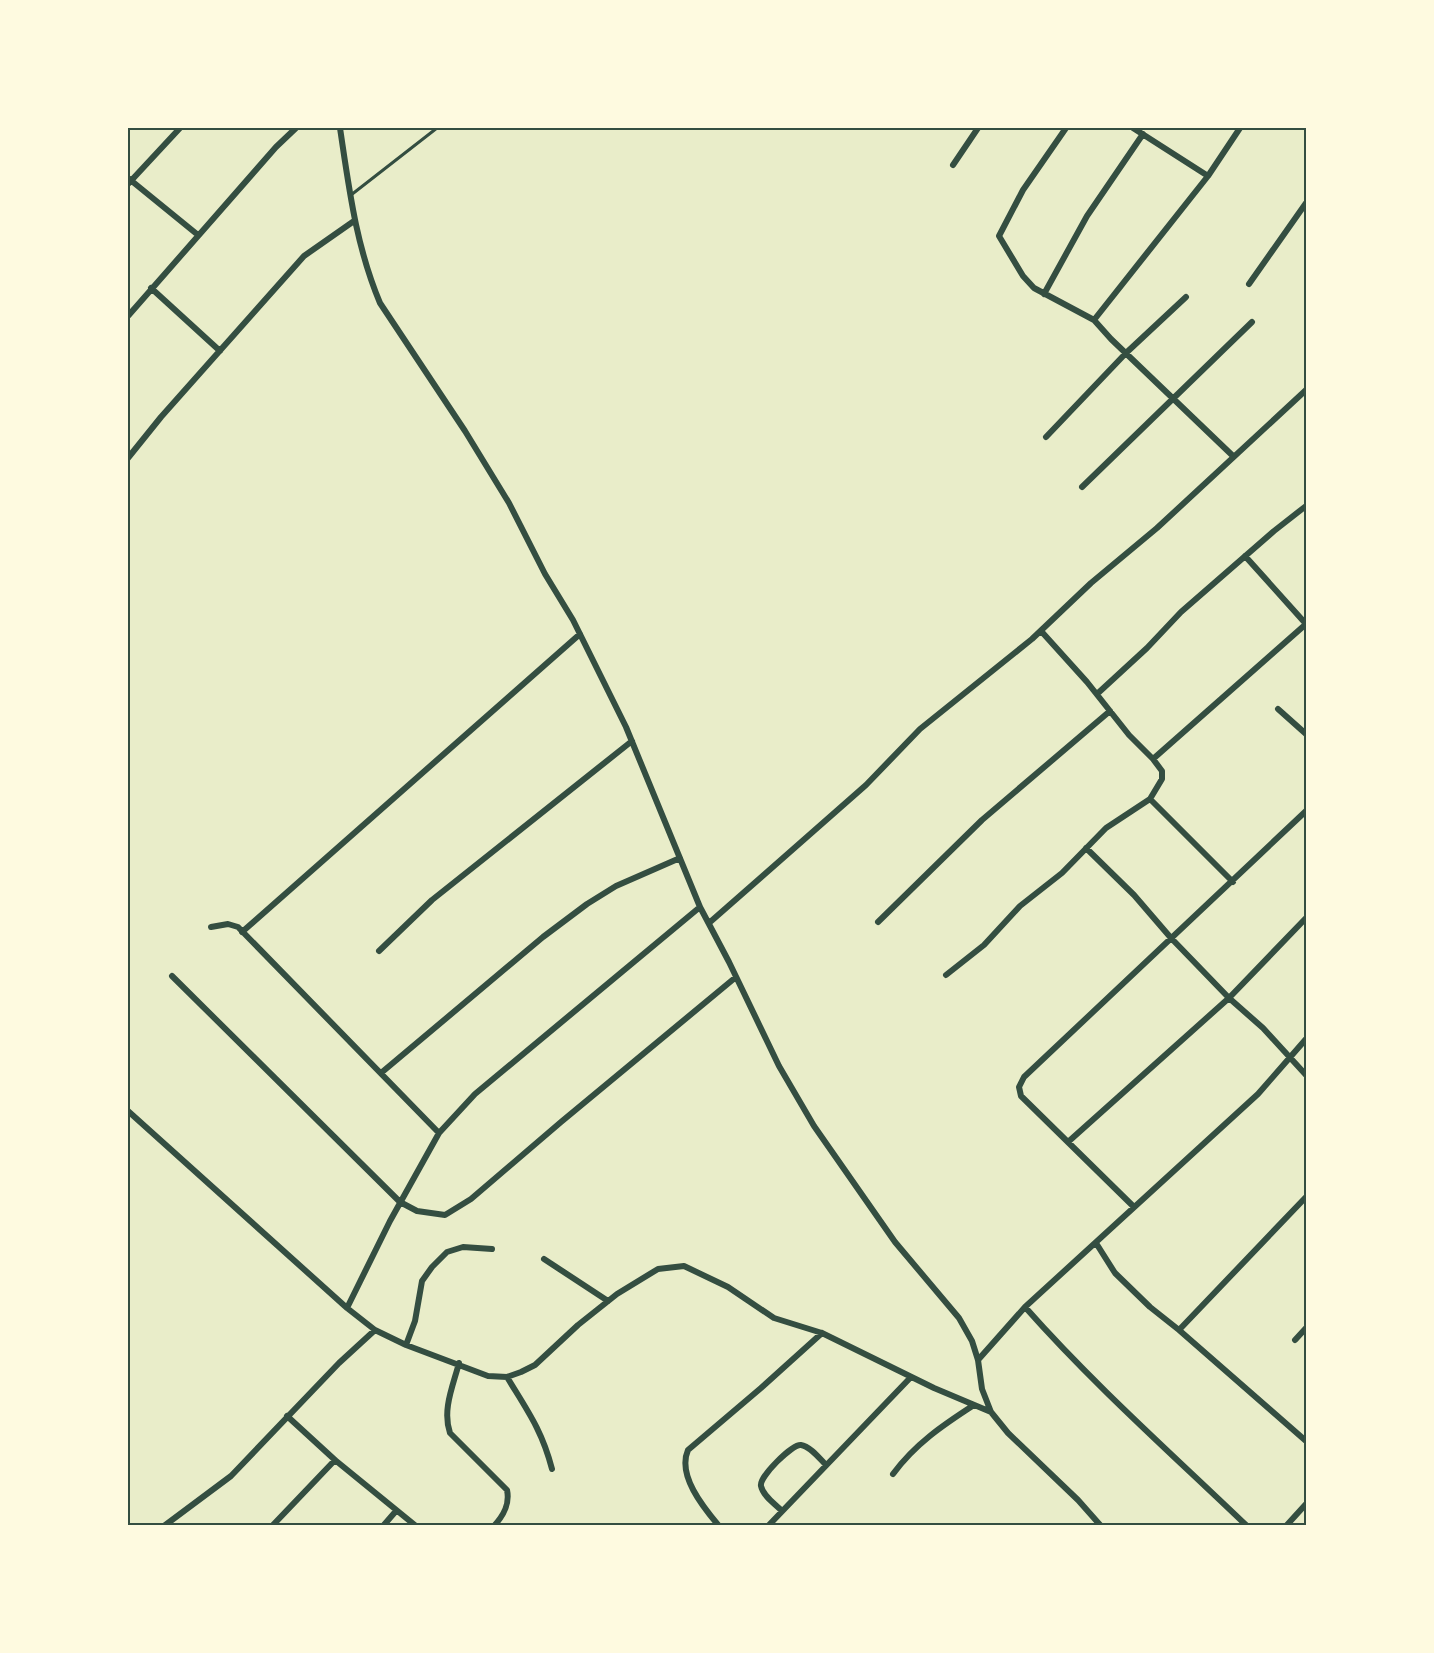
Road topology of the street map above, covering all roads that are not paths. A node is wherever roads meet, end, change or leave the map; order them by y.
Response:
1 (180, 128) edge
2 (296, 128) edge
3 (340, 128) edge
4 (437, 128) edge
5 (978, 128) edge
6 (1066, 128) edge
7 (1133, 128) edge
8 (1240, 128) edge
9 (1143, 134) junction
10 (952, 165) dead end
11 (1208, 176) junction
12 (128, 180) edge
13 (350, 196) junction
14 (1306, 203) edge
15 (354, 221) junction
16 (198, 235) junction
17 (1249, 284) dead end
18 (152, 288) junction
19 (1044, 294) junction
20 (1186, 297) dead end
21 (128, 316) edge
22 (1094, 320) junction
23 (1251, 322) dead end
24 (220, 351) junction
25 (1126, 353) junction
26 (1306, 390) edge
27 (1173, 398) junction
28 (1046, 437) dead end
29 (1233, 456) junction
30 (128, 458) edge
31 (1082, 487) dead end
32 (1306, 506) edge
33 (1245, 556) junction
34 (1041, 631) junction
35 (580, 634) junction
36 (1097, 694) junction
37 (1278, 710) dead end
38 (1110, 711) junction
39 (1306, 734) edge
40 (632, 741) junction
41 (1154, 759) junction
42 (1150, 799) junction
43 (1306, 811) edge
44 (1086, 848) junction
45 (680, 858) junction
46 (1233, 882) junction
47 (700, 907) junction
48 (1306, 918) edge
49 (878, 922) dead end
50 (709, 923) junction
51 (212, 927) dead end
52 (242, 932) junction
53 (1171, 938) junction
54 (379, 951) dead end
55 (946, 975) dead end
56 (172, 976) dead end
57 (736, 977) junction
58 (1229, 998) junction
59 (1306, 1039) edge
60 (1290, 1057) junction
61 (381, 1073) junction
62 (1306, 1075) edge
63 (128, 1111) edge
64 (439, 1132) junction
65 (1068, 1142) junction
66 (1306, 1197) edge
67 (400, 1202) junction
68 (1134, 1207) junction
69 (1096, 1243) junction
70 (492, 1249) dead end
71 (544, 1259) dead end
72 (608, 1301) junction
73 (1025, 1307) junction
74 (347, 1308) junction
75 (1306, 1328) edge
76 (375, 1330) junction
77 (1179, 1330) junction
78 (822, 1333) junction
79 (1295, 1340) dead end
80 (406, 1345) junction
81 (978, 1360) junction
82 (459, 1364) junction
83 (507, 1377) junction
84 (911, 1377) junction
85 (974, 1405) junction
86 (991, 1412) junction
87 (287, 1416) junction
88 (1306, 1441) edge
89 (334, 1460) junction
90 (826, 1465) junction
91 (552, 1469) dead end
92 (893, 1474) dead end
93 (1306, 1504) edge
94 (396, 1511) junction
95 (782, 1511) junction
96 (169, 1524) edge
97 (272, 1526) edge
98 (383, 1526) edge
99 (416, 1526) edge
100 (494, 1526) edge
101 (719, 1526) edge
102 (768, 1526) edge
103 (1101, 1526) edge
104 (1247, 1526) edge
105 (1286, 1526) edge

1 - 12 street
2 - 16 street
3 - 13 street
4 - 13 lane
5 - 10 street
6 - 19 street
7 - 9 street
8 - 11 street
9 - 11 street
9 - 19 street
11 - 22 street
12 - 16 street
13 - 15 street
14 - 17 street
15 - 24 street
15 - 35 street
16 - 18 street
18 - 21 street
18 - 24 street
19 - 22 street
20 - 25 street
22 - 25 street
23 - 27 street
24 - 30 street
25 - 27 street
25 - 28 street
26 - 29 street
27 - 29 street
27 - 31 street
29 - 34 street
32 - 33 street
33 - 36 street
33 - 41 street
34 - 36 street
34 - 50 street
35 - 40 street
35 - 52 street
36 - 38 street
37 - 39 street
38 - 41 street
38 - 49 street
40 - 45 street
40 - 54 street
41 - 42 street
42 - 44 street
42 - 46 street
43 - 46 street
44 - 53 street
44 - 55 street
45 - 47 street
45 - 61 street
46 - 53 street
47 - 50 street
47 - 64 street
48 - 58 street
50 - 57 street
51 - 52 street
52 - 61 street
53 - 58 street
53 - 65 street
56 - 67 street
57 - 67 street
57 - 81 street
58 - 60 street
58 - 65 street
59 - 60 street
60 - 62 street
60 - 68 street
61 - 64 street
63 - 74 street
64 - 67 street
65 - 68 street
66 - 77 street
67 - 74 street
68 - 69 street
69 - 73 street
69 - 77 street
70 - 80 street
71 - 72 street
72 - 78 street
72 - 83 street
73 - 81 street
73 - 104 street
74 - 76 street
75 - 79 street
76 - 80 street
76 - 87 street
77 - 88 street
78 - 84 street
78 - 101 street
80 - 82 street
81 - 86 street
82 - 83 street
82 - 100 street
83 - 91 street
84 - 85 street
84 - 90 street
85 - 86 street
85 - 92 street
86 - 103 street
87 - 89 street
87 - 96 street
89 - 94 street
89 - 97 street
90 - 95 street
90 - 95 street
93 - 105 street
94 - 98 street
94 - 99 street
95 - 102 street

